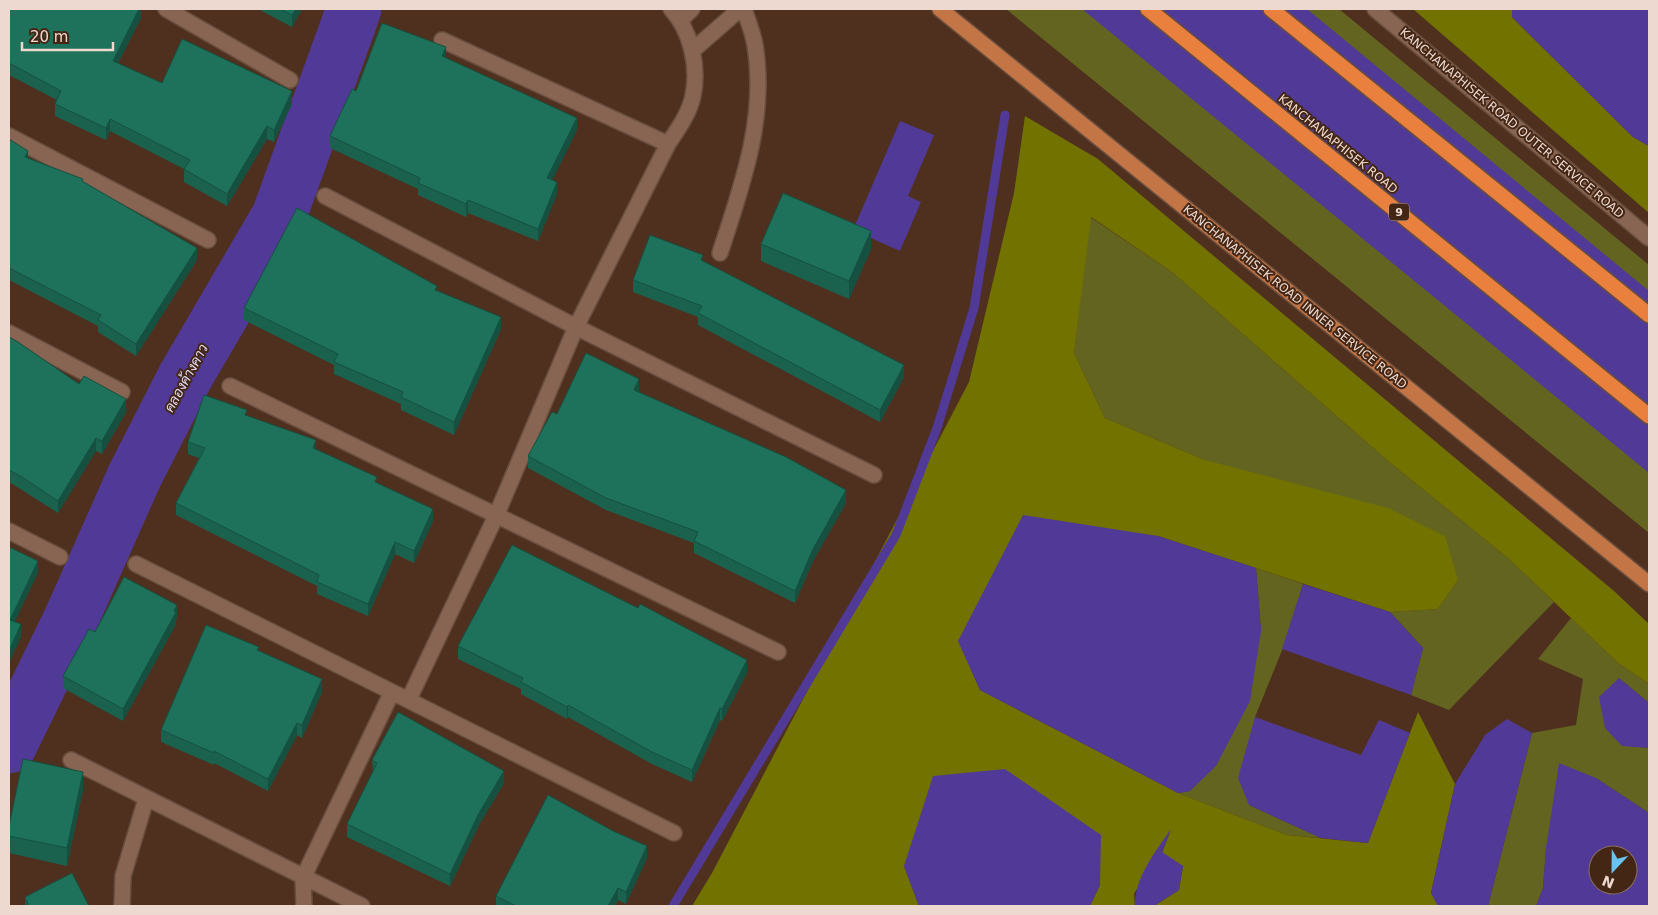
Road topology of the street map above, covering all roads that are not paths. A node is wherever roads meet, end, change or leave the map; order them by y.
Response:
1 (166, 9) edge
2 (670, 9) edge
3 (692, 9) edge
4 (740, 9) edge
5 (744, 9) edge
6 (940, 9) edge
7 (1148, 9) edge
8 (1272, 9) edge
9 (1375, 9) edge
10 (681, 20) junction
11 (442, 40) dead end
12 (692, 51) junction
13 (290, 80) dead end
14 (9, 136) edge
15 (668, 144) junction
16 (325, 196) dead end
17 (1649, 238) edge
18 (208, 240) dead end
19 (720, 253) dead end
20 (1649, 315) edge
21 (576, 327) junction
22 (9, 332) edge
23 (230, 386) dead end
24 (122, 392) dead end
25 (1649, 416) edge
26 (874, 476) dead end
27 (496, 516) junction
28 (9, 531) edge
29 (60, 558) dead end
30 (136, 564) dead end
31 (1649, 584) edge
32 (778, 652) dead end
33 (392, 692) junction
34 (409, 700) junction
35 (71, 760) dead end
36 (146, 799) junction
37 (674, 833) dead end
38 (303, 878) junction
39 (122, 906) edge
40 (304, 906) edge
41 (362, 906) edge

1 - 13 street
2 - 10 street
3 - 10 street
4 - 12 street
5 - 19 street
6 - 31 main road, KANCHANAPHISEK ROAD INNER SERVICE ROAD
7 - 25 highway, KANCHANAPHISEK ROAD / 9
8 - 20 highway
9 - 17 street, KANCHANAPHISEK ROAD OUTER SERVICE ROAD
10 - 12 street
11 - 15 street
12 - 15 street
14 - 18 street
15 - 21 street
16 - 21 street
21 - 26 street
21 - 27 street
22 - 24 street
23 - 27 street
27 - 32 street
27 - 34 street
28 - 29 street
30 - 33 street
33 - 34 street
33 - 38 street
34 - 37 street
35 - 36 street
36 - 38 street
36 - 39 street
38 - 40 street
38 - 41 street

